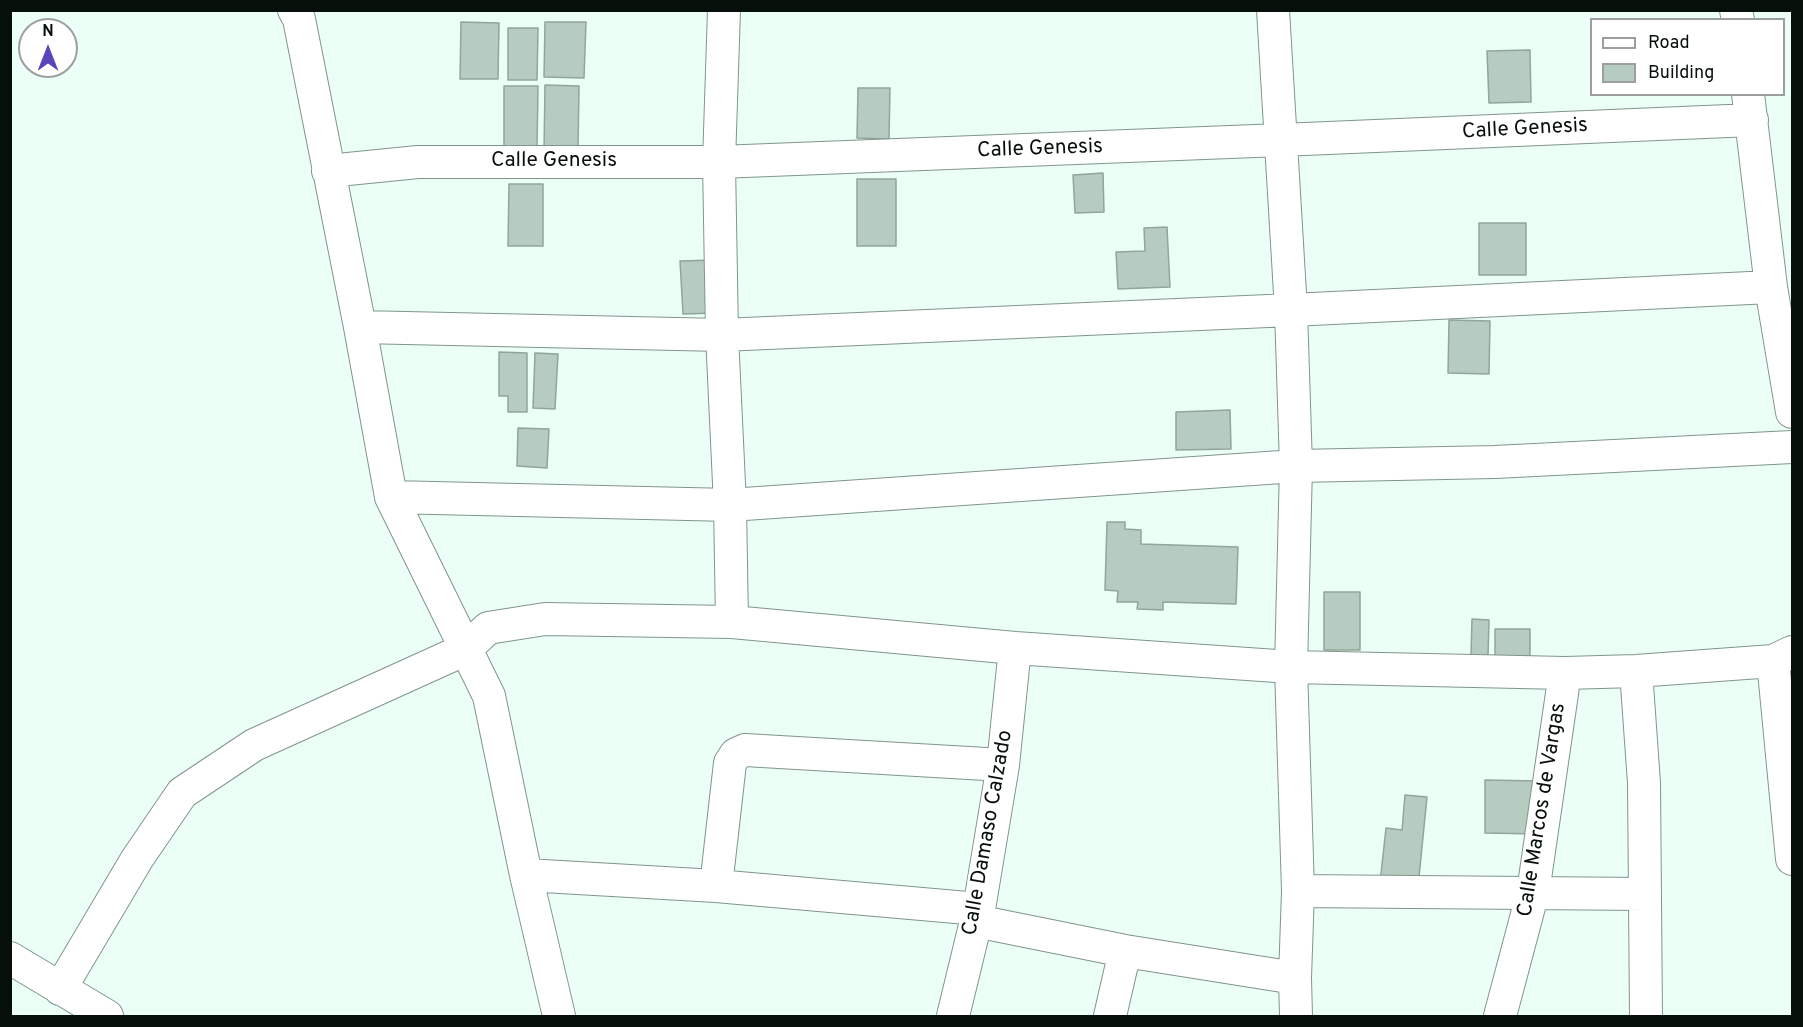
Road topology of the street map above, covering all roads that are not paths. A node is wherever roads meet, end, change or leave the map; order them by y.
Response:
1 (724, 10) edge
2 (1273, 10) edge
3 (301, 13) edge
4 (1750, 107) edge
5 (1281, 140) junction
6 (719, 162) junction
7 (328, 171) junction
8 (1771, 287) junction
9 (1291, 310) junction
10 (360, 327) junction
11 (722, 335) junction
12 (1792, 412) edge
13 (1792, 447) edge
14 (1296, 466) junction
15 (391, 496) junction
16 (730, 505) junction
17 (732, 622) junction
18 (466, 648) junction
19 (1015, 648) junction
20 (1783, 657) edge
21 (1291, 668) junction
22 (1636, 671) junction
23 (1565, 673) junction
24 (1004, 765) junction
25 (1792, 859) edge
26 (526, 875) junction
27 (716, 886) junction
28 (1298, 891) junction
29 (1533, 892) junction
30 (1644, 894) junction
31 (977, 915) junction
32 (1125, 951) junction
33 (10, 958) edge
34 (1295, 978) junction
35 (60, 989) junction
36 (107, 1017) edge
37 (559, 1017) edge
38 (953, 1017) edge
39 (1110, 1017) edge
40 (1296, 1017) edge
41 (1500, 1017) edge
42 (1646, 1017) edge

1 - 6 street
2 - 5 street
3 - 7 street
4 - 5 street, Calle Genesis
4 - 8 street
5 - 6 street, Calle Genesis
5 - 9 street
6 - 7 street, Calle Genesis
6 - 11 street
7 - 10 street
8 - 9 street
8 - 12 street
9 - 11 street
9 - 14 street
10 - 11 street
10 - 15 street
11 - 16 street
13 - 14 street
14 - 16 street
14 - 21 street
15 - 16 street
15 - 18 street
16 - 17 street
17 - 18 street
17 - 19 street
18 - 26 street
18 - 35 street
19 - 21 street
19 - 24 street, Calle Damaso Calzado
20 - 22 street
20 - 25 street
21 - 23 street
21 - 28 street
22 - 23 street
22 - 30 street
23 - 29 street, Calle Marcos de Vargas
24 - 27 street
24 - 31 street, Calle Damaso Calzado
26 - 27 street
26 - 37 street
27 - 31 street
28 - 29 street
28 - 34 street
29 - 30 street
29 - 41 street, Calle Marcos de Vargas
30 - 42 street
31 - 32 street
31 - 38 street, Calle Damaso Calzado
32 - 34 street
32 - 39 street
33 - 35 street
34 - 40 street
35 - 36 street

